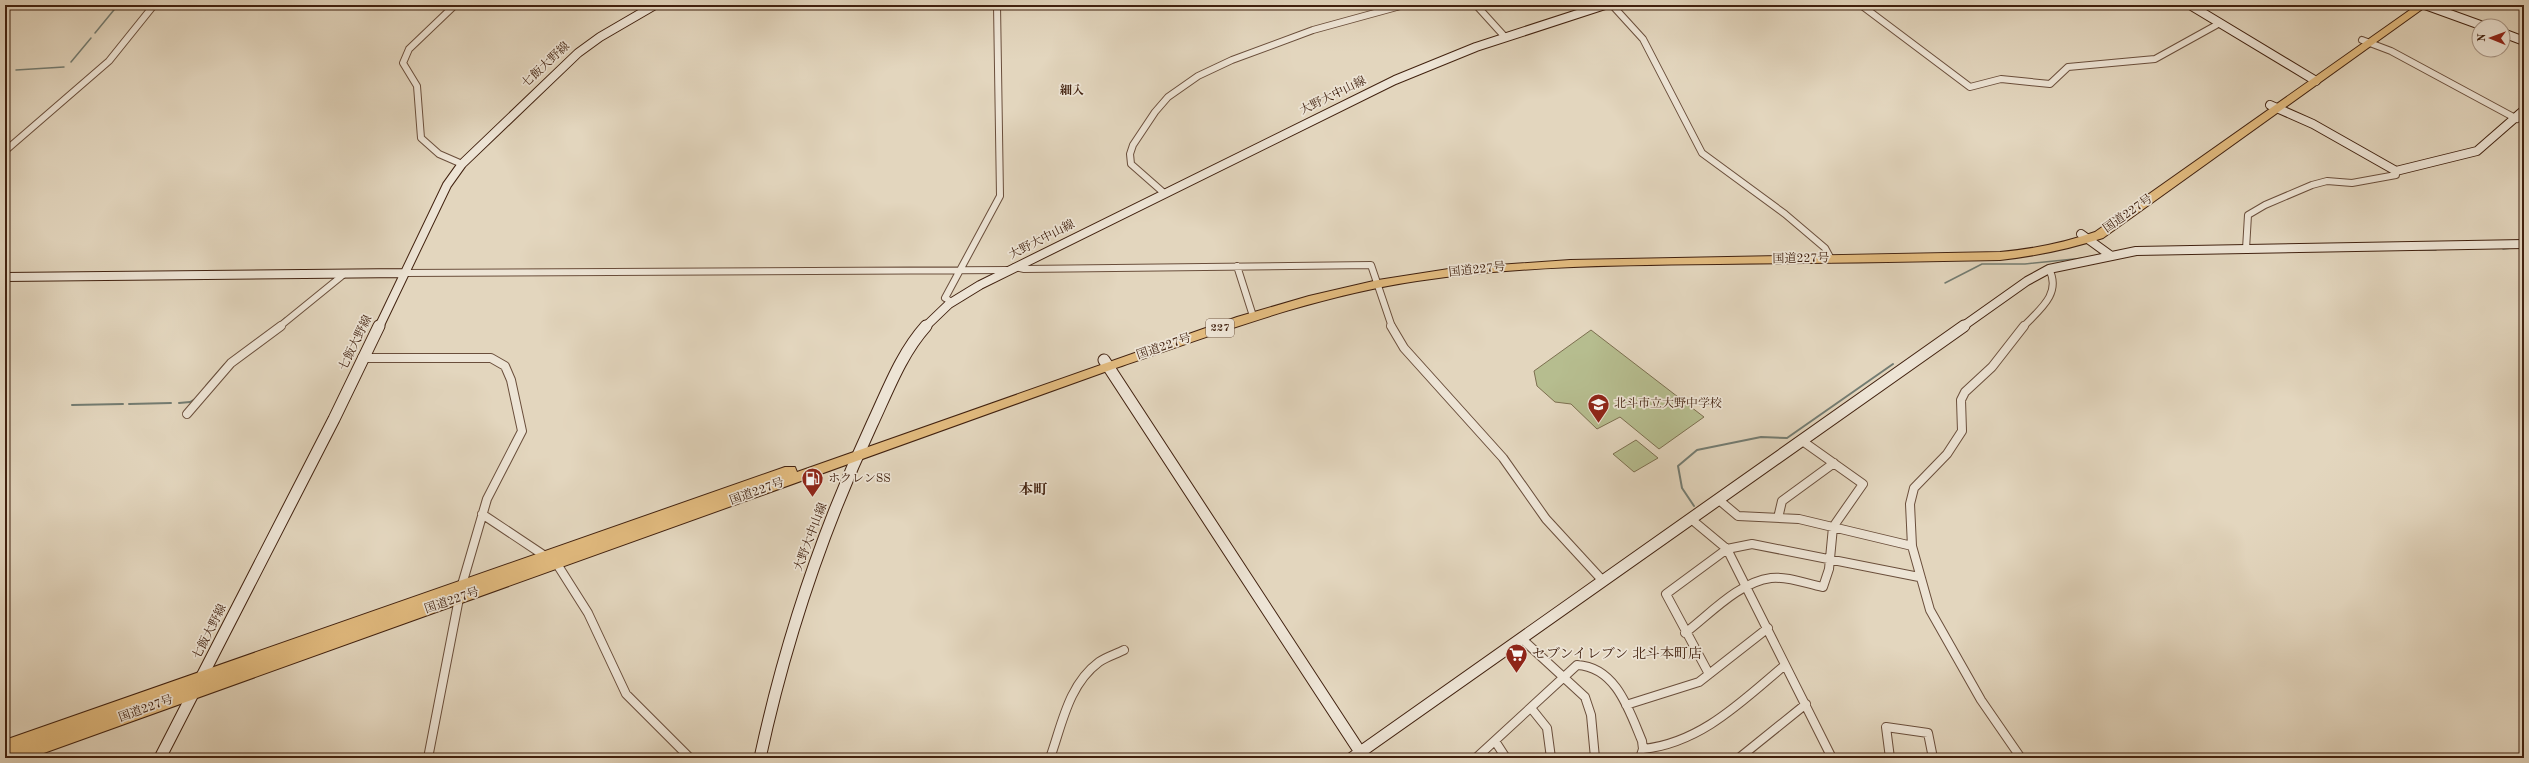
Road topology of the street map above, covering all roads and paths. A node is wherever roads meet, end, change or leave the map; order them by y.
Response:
1 (154, 5) edge
2 (455, 5) edge
3 (655, 5) edge
4 (997, 5) edge
5 (1404, 5) edge
6 (1476, 5) edge
7 (1605, 5) edge
8 (1612, 5) edge
9 (1861, 5) edge
10 (2190, 5) edge
11 (2410, 5) edge
12 (2424, 5) edge
13 (2471, 22) edge
14 (2220, 23) junction
15 (2511, 36) edge
16 (1505, 37) junction
17 (2524, 41) edge
18 (2366, 42) junction
19 (2312, 79) junction
20 (2274, 106) junction
21 (2524, 110) edge
22 (2517, 119) junction
23 (5, 151) edge
24 (462, 164) junction
25 (2396, 171) junction
26 (1164, 193) junction
27 (2085, 236) junction
28 (2524, 244) edge
29 (2246, 249) junction
30 (2110, 255) junction
31 (1830, 256) junction
32 (1237, 266) junction
33 (1012, 268) junction
34 (2049, 269) junction
35 (961, 270) junction
36 (404, 273) junction
37 (343, 275) junction
38 (5, 278) edge
39 (1377, 281) junction
40 (952, 302) junction
41 (1252, 313) junction
42 (362, 358) junction
43 (1106, 363) junction
44 (187, 414) dead end
45 (1801, 440) junction
46 (859, 451) junction
47 (1834, 463) junction
48 (1719, 500) junction
49 (482, 514) junction
50 (1778, 518) junction
51 (1691, 519) junction
52 (1832, 527) junction
53 (1912, 546) junction
54 (1726, 549) junction
55 (1830, 558) junction
56 (553, 561) junction
57 (1919, 577) junction
58 (1603, 581) junction
59 (1747, 587) junction
60 (460, 593) junction
61 (1768, 628) junction
62 (1685, 633) junction
63 (1522, 639) junction
64 (1124, 650) dead end
65 (1785, 665) junction
66 (1709, 674) junction
67 (1564, 676) junction
68 (201, 679) junction
69 (195, 692) junction
70 (1806, 704) junction
71 (1626, 705) junction
72 (1531, 708) junction
73 (1495, 741) junction
74 (5, 747) edge
75 (1644, 749) junction
76 (1359, 756) edge
77 (9, 758) edge
78 (160, 758) edge
79 (428, 758) edge
80 (690, 758) edge
81 (760, 758) edge
82 (1050, 758) edge
83 (1476, 758) edge
84 (1506, 758) edge
85 (1551, 758) edge
86 (1595, 758) edge
87 (1640, 758) edge
88 (1739, 758) edge
89 (1832, 758) edge
90 (1890, 758) edge
91 (1933, 758) edge
92 (2021, 758) edge

1 - 23 street
2 - 24 street
3 - 24 street, 七飯大野線
4 - 35 street
5 - 26 street
6 - 16 street
7 - 16 street, 大野大中山線
8 - 31 street
9 - 14 street
10 - 14 street
11 - 18 highway, 国道227号 / 227
12 - 13 street
12 - 18 highway, 国道227号 / 227
14 - 19 street
15 - 17 street
16 - 26 street, 大野大中山線
18 - 19 highway, 国道227号 / 227
18 - 22 street
19 - 20 highway, 国道227号 / 227
20 - 25 street
20 - 27 highway, 国道227号 / 227
21 - 22 street
22 - 25 street
24 - 36 street, 七飯大野線
25 - 29 street
26 - 33 street, 大野大中山線
27 - 30 street
27 - 31 highway, 国道227号 / 227
28 - 29 street
29 - 30 street
30 - 34 street
31 - 39 highway, 国道227号 / 227
32 - 33 street
32 - 39 street
32 - 41 street
33 - 35 street
33 - 40 street, 大野大中山線
34 - 45 street
34 - 53 street
35 - 36 street
35 - 40 street
36 - 37 street
36 - 42 street, 七飯大野線
37 - 38 street
37 - 44 street
39 - 41 highway, 国道227号 / 227
39 - 58 street
40 - 46 street, 大野大中山線
41 - 43 highway, 国道227号 / 227
42 - 49 street
42 - 68 street, 七飯大野線
43 - 46 highway, 国道227号 / 227
43 - 76 street
45 - 47 street
45 - 48 street
46 - 56 highway, 国道227号 / 227
46 - 81 street, 大野大中山線
47 - 50 street
47 - 52 street
48 - 50 street
48 - 51 street
49 - 56 street
49 - 60 street
50 - 52 street
51 - 54 street
51 - 58 street
52 - 53 street
52 - 55 street
53 - 57 street
54 - 55 street
54 - 59 street
54 - 62 street
55 - 57 street
55 - 59 street
56 - 60 highway, 国道227号 / 227
56 - 80 street
57 - 92 street
58 - 63 street
59 - 61 street
59 - 62 street
60 - 68 highway, 国道227号 / 227
60 - 69 highway, 国道227号 / 227
60 - 79 street
61 - 65 street
61 - 66 street
62 - 66 street
63 - 67 street
63 - 76 street
64 - 82 street
65 - 70 street
65 - 75 street
66 - 71 street
67 - 71 street
67 - 72 street
67 - 86 street
68 - 69 street, 七飯大野線
68 - 74 highway, 国道227号 / 227
69 - 77 highway, 国道227号 / 227
69 - 78 street, 七飯大野線
70 - 88 street
70 - 89 street
71 - 75 street
72 - 73 street
72 - 85 street
73 - 83 street
73 - 84 street
75 - 87 street
90 - 91 street

